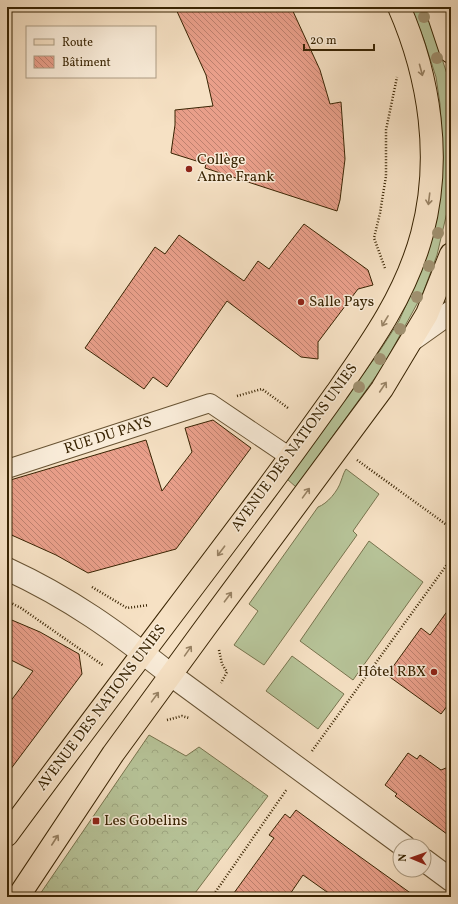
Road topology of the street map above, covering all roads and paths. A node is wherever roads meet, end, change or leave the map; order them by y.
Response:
1 (399, 7) edge
2 (436, 7) edge
3 (451, 52) edge
4 (398, 76) dead end
5 (451, 254) edge
6 (388, 275) dead end
7 (451, 312) edge
8 (413, 339) junction
9 (210, 403) junction
10 (288, 408) dead end
11 (290, 457) junction
12 (355, 458) dead end
13 (7, 469) edge
14 (451, 528) edge
15 (451, 560) edge
16 (7, 569) edge
17 (7, 601) edge
18 (219, 645) dead end
19 (143, 652) junction
20 (105, 666) dead end
21 (171, 675) junction
22 (219, 686) dead end
23 (193, 719) dead end
24 (162, 724) dead end
25 (299, 769) junction
26 (284, 795) dead end
27 (7, 835) edge
28 (393, 838) edge
29 (432, 866) edge
30 (451, 880) edge
31 (18, 897) edge
32 (212, 897) edge

1 -> 11 main road, AVENUE DES NATIONS UNIES
2 - 3 main road
4 - 6 path
5 - 8 main road
7 - 8 street
21 -> 8 main road
9 - 10 path
9 - 11 street
9 - 13 street, RUE DU PAYS
11 -> 19 main road, AVENUE DES NATIONS UNIES
12 - 14 path
15 - 25 path
16 - 19 street
17 - 20 path
18 - 22 path
19 - 21 street
19 - 27 main road, AVENUE DES NATIONS UNIES
21 - 25 street
31 -> 21 main road
23 - 24 path
25 - 28 street
26 - 32 path
29 - 30 street

